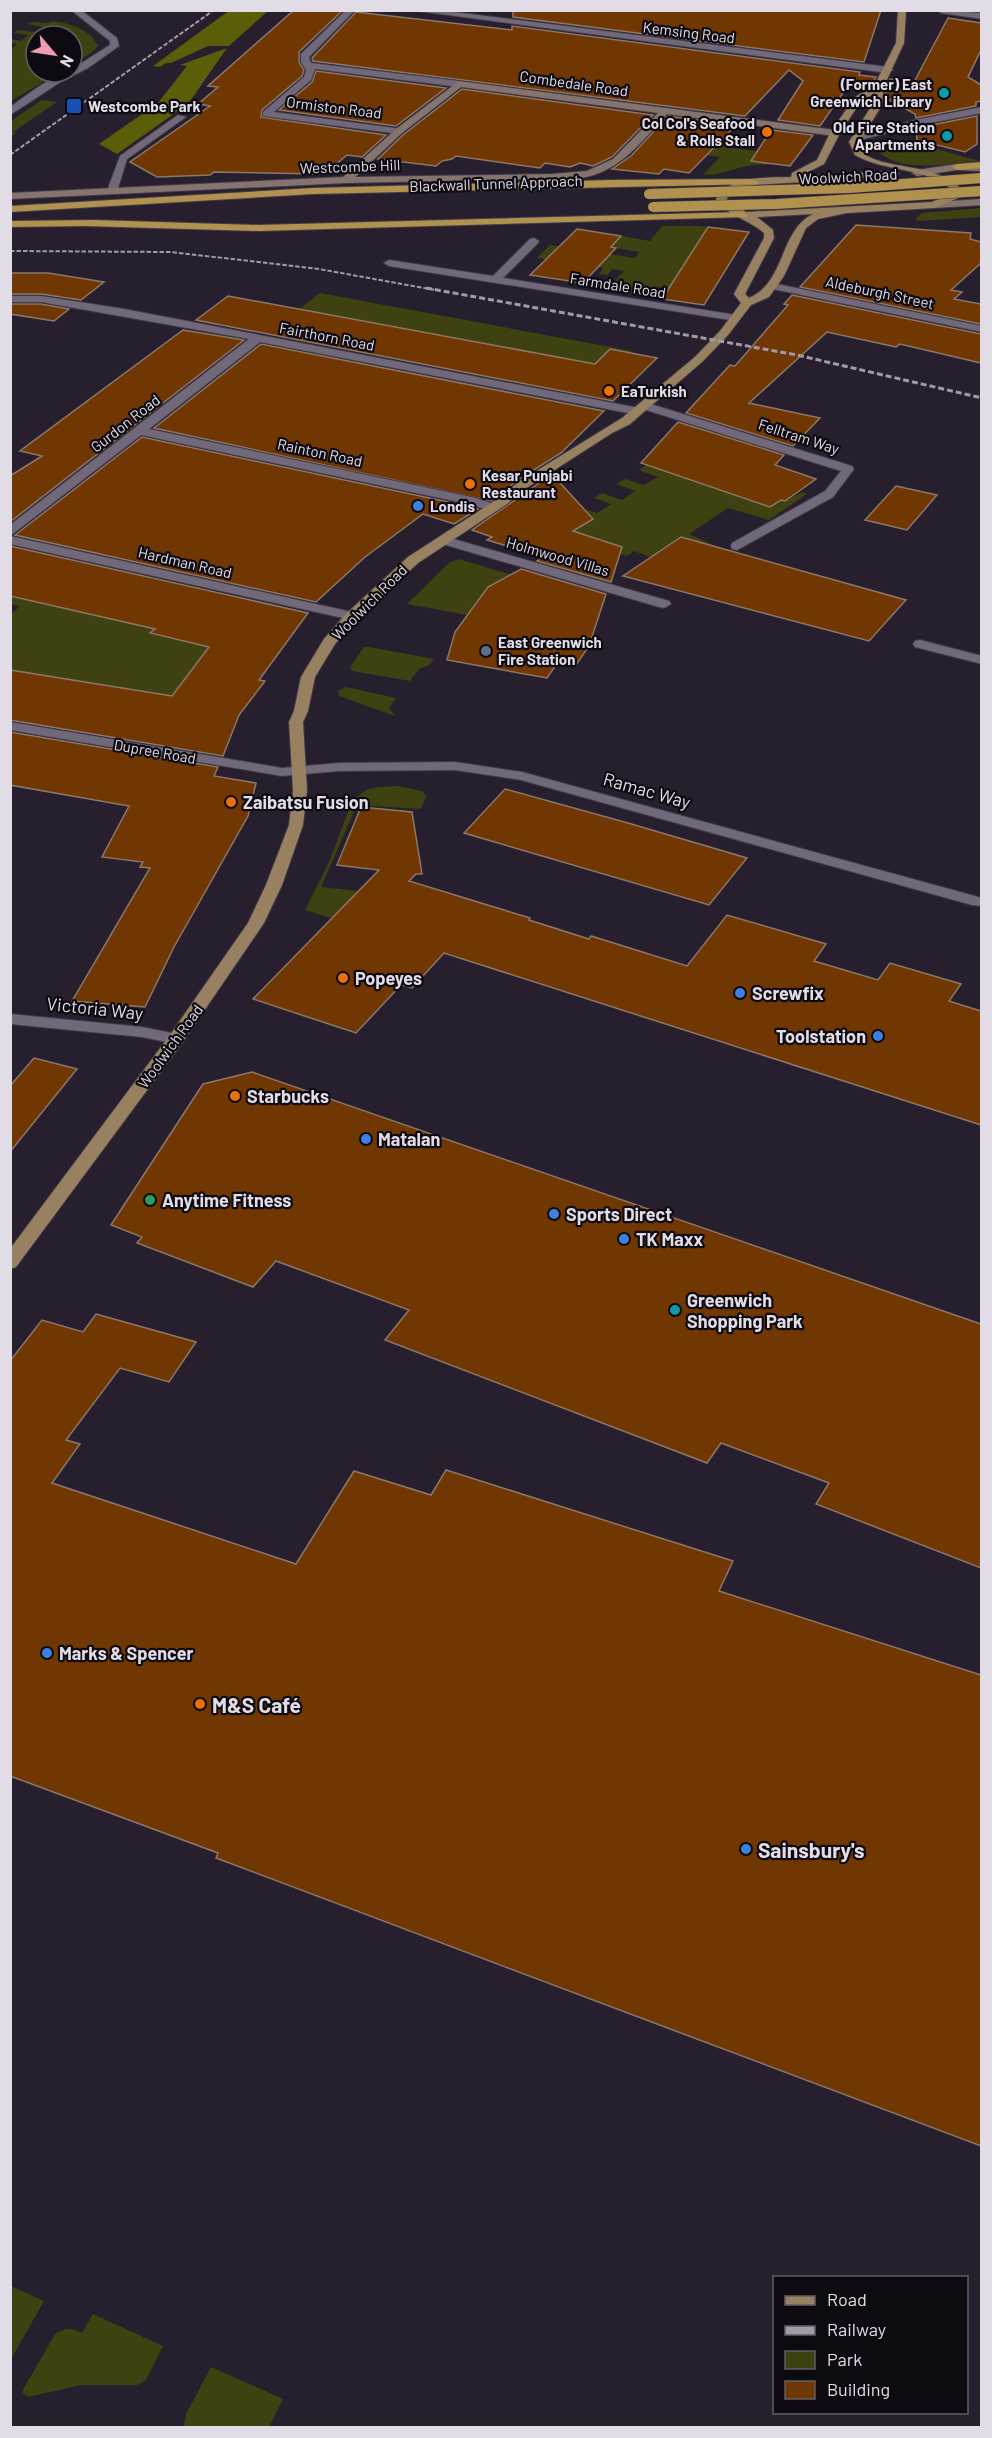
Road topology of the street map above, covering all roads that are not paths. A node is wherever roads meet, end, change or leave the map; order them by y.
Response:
1 (75, 10) edge
2 (351, 10) edge
3 (414, 10) edge
4 (902, 10) edge
5 (942, 10) edge
6 (981, 16) edge
7 (308, 66) junction
8 (888, 70) junction
9 (459, 84) junction
10 (878, 88) junction
11 (981, 110) edge
12 (665, 111) junction
13 (10, 112) edge
14 (181, 117) dead end
15 (399, 131) junction
16 (835, 133) junction
17 (856, 138) junction
18 (981, 167) edge
19 (917, 172) junction
20 (569, 176) junction
21 (981, 178) edge
22 (346, 180) junction
23 (778, 180) junction
24 (753, 182) junction
25 (612, 183) junction
26 (112, 191) junction
27 (981, 191) edge
28 (637, 195) dead end
29 (10, 196) edge
30 (981, 202) edge
31 (289, 204) dead end
32 (934, 205) junction
33 (10, 210) edge
34 (845, 210) junction
35 (743, 215) junction
36 (81, 223) junction
37 (10, 224) edge
38 (534, 241) dead end
39 (389, 262) dead end
40 (495, 280) junction
41 (772, 286) junction
42 (10, 299) edge
43 (747, 303) junction
44 (736, 318) junction
45 (981, 329) edge
46 (258, 338) junction
47 (641, 409) junction
48 (139, 431) junction
49 (493, 508) junction
50 (10, 532) edge
51 (10, 540) edge
52 (443, 540) junction
53 (737, 546) dead end
54 (664, 603) dead end
55 (352, 616) junction
56 (920, 644) dead end
57 (981, 660) edge
58 (10, 726) edge
59 (300, 771) junction
60 (976, 902) dead end
61 (10, 1019) edge
62 (176, 1039) junction
63 (10, 1263) edge

1 - 13 street
2 - 7 street, Ormiston Road
3 - 8 street, Kemsing Road
4 - 8 main road, Woolwich Road
5 - 6 street
7 - 9 street, Combedale Road
7 - 15 street, Ormiston Road
8 - 10 main road, Woolwich Road
9 - 12 street, Combedale Road
9 - 15 street
10 - 16 main road, Woolwich Road
10 - 17 main road, Woolwich Road
11 - 17 street
12 - 16 street, Combedale Road
12 - 20 street, Westcombe Hill
14 - 26 street
15 - 22 street
16 - 23 main road, Woolwich Road
17 - 19 main road, Woolwich Road
18 - 19 street
19 - 23 main road, Woolwich Road
19 - 32 main road, Woolwich Road
20 - 22 street, Westcombe Hill
20 - 25 highway
21 - 28 highway, bridge
22 - 26 street, Westcombe Hill
23 - 24 main road, Woolwich Road
24 - 25 highway
24 - 35 main road, Woolwich Road
25 - 33 highway
26 - 29 street, Westcombe Hill
27 - 36 highway, Blackwall Tunnel Approach, bridge
30 - 32 street
31 - 33 highway
32 - 34 main road, Woolwich Road
34 - 35 main road, Woolwich Road
34 - 41 main road, Woolwich Road
35 - 36 highway
35 - 43 main road, Woolwich Road
36 - 37 highway, Blackwall Tunnel Approach
38 - 40 street
39 - 40 street, Farmdale Road
40 - 44 street, Farmdale Road
41 - 43 main road, Woolwich Road
41 - 45 street, Aldeburgh Street
42 - 46 street, Fairthorn Road
43 - 44 main road, Woolwich Road
44 - 47 main road, Woolwich Road
46 - 47 street, Fairthorn Road
46 - 48 street, Gurdon Road
47 - 49 main road, Woolwich Road
47 - 53 street, Felltram Way
48 - 49 street, Rainton Road
48 - 50 street, Gurdon Road
49 - 52 main road, Woolwich Road
51 - 55 street, Hardman Road
52 - 54 street, Holmwood Villas
52 - 55 main road, Woolwich Road
55 - 59 main road, Woolwich Road
56 - 57 street
58 - 59 street, Dupree Road
59 - 60 street, Ramac Way
59 - 62 main road, Woolwich Road
61 - 62 street, Victoria Way
62 - 63 main road, Woolwich Road

